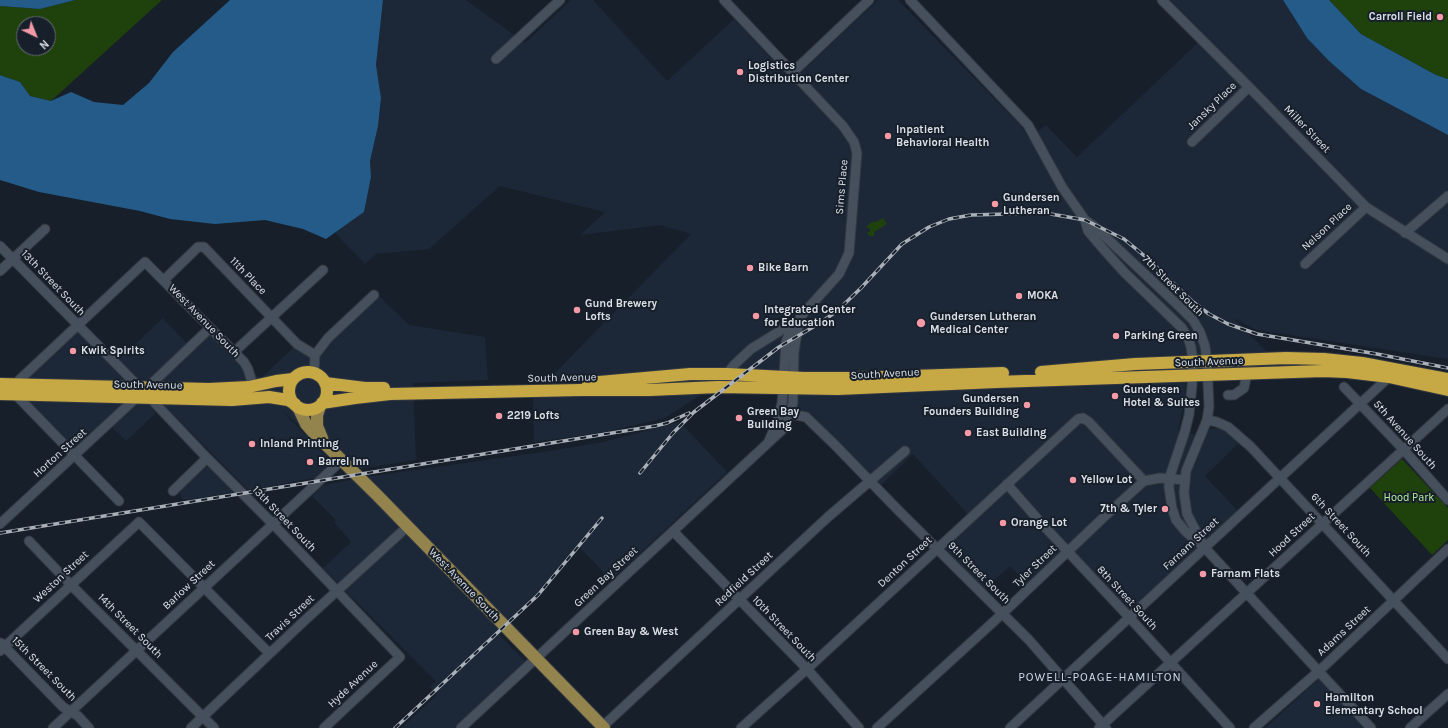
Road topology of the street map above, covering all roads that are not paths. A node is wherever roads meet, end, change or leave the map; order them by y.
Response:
1 (560, 0) edge
2 (724, 0) edge
3 (869, 0) edge
4 (910, 0) edge
5 (1162, 0) edge
6 (496, 59) dead end
7 (792, 73) junction
8 (1249, 87) junction
9 (1192, 142) dead end
10 (1448, 196) edge
11 (1366, 207) junction
12 (1085, 220) junction
13 (45, 229) dead end
14 (1405, 233) junction
15 (0, 246) edge
16 (12, 259) junction
17 (1448, 259) edge
18 (1305, 264) dead end
19 (323, 270) dead end
20 (0, 271) edge
21 (164, 280) junction
22 (374, 295) dead end
23 (272, 318) junction
24 (800, 318) junction
25 (78, 326) junction
26 (210, 328) junction
27 (234, 352) junction
28 (315, 355) junction
29 (1207, 361) junction
30 (1193, 362) junction
31 (314, 373) junction
32 (1247, 373) junction
33 (726, 374) junction
34 (1193, 375) junction
35 (1208, 375) junction
36 (1389, 377) junction
37 (293, 379) junction
38 (1448, 379) edge
39 (789, 383) junction
40 (325, 384) junction
41 (253, 386) junction
42 (1344, 386) dead end
43 (6, 387) edge
44 (1448, 390) edge
45 (143, 393) junction
46 (1228, 395) dead end
47 (321, 404) junction
48 (1361, 404) junction
49 (296, 406) junction
50 (1448, 409) edge
51 (791, 414) junction
52 (1207, 420) junction
53 (325, 443) junction
54 (768, 443) junction
55 (1403, 449) junction
56 (905, 451) dead end
57 (75, 455) junction
58 (207, 458) junction
59 (342, 460) junction
60 (1280, 477) junction
61 (1170, 479) junction
62 (870, 480) junction
63 (1185, 480) junction
64 (1144, 481) junction
65 (1007, 484) junction
66 (173, 491) dead end
67 (1448, 500) edge
68 (119, 501) dead end
69 (3, 517) edge
70 (1322, 523) junction
71 (273, 524) junction
72 (407, 527) junction
73 (673, 531) junction
74 (29, 541) dead end
75 (1205, 548) junction
76 (938, 549) junction
77 (1448, 549) edge
78 (1068, 552) junction
79 (71, 585) junction
80 (205, 587) junction
81 (337, 591) junction
82 (1246, 593) junction
83 (739, 600) junction
84 (1394, 601) junction
85 (1002, 614) junction
86 (1129, 617) junction
87 (1, 646) edge
88 (137, 650) junction
89 (270, 653) junction
90 (400, 658) joint
91 (536, 658) junction
92 (1448, 659) edge
93 (1169, 663) junction
94 (807, 669) junction
95 (1319, 671) junction
96 (1063, 678) junction
97 (1448, 694) edge
98 (71, 712) junction
99 (203, 717) junction
100 (743, 727) edge
101 (1103, 727) edge
102 (53, 728) edge
103 (89, 728) edge
104 (191, 728) edge
105 (214, 728) edge
106 (324, 728) edge
107 (462, 728) edge
108 (603, 728) edge
109 (860, 728) edge
110 (877, 728) edge
111 (1010, 728) edge
112 (1230, 728) edge
113 (1254, 728) edge
114 (1371, 728) edge
115 (1410, 728) edge

1 - 6 street
2 - 7 street, Sims Place
3 - 7 street
4 - 12 street, 7th Street South
5 - 8 street, Miller Street
7 - 24 street, Sims Place
8 - 9 street, Jansky Place
8 - 11 street, Miller Street
10 - 14 street
11 - 14 street, Miller Street
11 - 18 street, Nelson Place
12 - 29 street, 7th Street South
12 - 30 street, 7th Street South
13 - 16 street
14 - 17 street, Miller Street
15 - 16 street, 13th Street South
16 - 20 street
16 - 25 street, 13th Street South
19 - 23 street
21 - 23 street, 11th Place
21 - 25 street, West Avenue South
21 - 26 street, West Avenue South
22 - 28 street
23 - 27 street
23 - 28 street, 11th Place
24 - 33 street, Sims Place
24 - 39 street
25 - 43 street
25 - 45 street, 13th Street South
26 - 27 street, West Avenue South
26 - 45 street, Horton Street
27 - 41 street, West Avenue South
28 - 31 street
29 - 30 highway, South Avenue
29 - 35 street, 7th Street South
29 - 38 highway, South Avenue
30 - 34 street, 7th Street South
30 - 39 highway, South Avenue
31 - 37 highway, South Avenue
31 - 40 highway
32 - 35 highway, South Avenue
32 - 36 highway, South Avenue
32 - 46 street
33 - 39 highway, South Avenue
33 - 40 highway, South Avenue
34 - 35 highway, South Avenue
34 - 39 highway, South Avenue
34 - 61 street, 7th Street South
35 - 52 street, 7th Street South
36 - 44 highway, South Avenue
36 - 48 street, Farnam Street
37 - 41 highway, South Avenue
37 - 49 highway
39 - 47 highway, South Avenue
39 - 51 street, Green Bay Street
39 - 54 street, Green Bay Street
40 - 47 highway
41 - 45 highway, South Avenue
42 - 48 street, 5th Avenue South
43 - 45 highway, South Avenue
43 - 57 street
45 - 49 highway, South Avenue
45 - 57 street, Horton Street
45 - 58 street, 13th Street South
47 - 49 highway, South Avenue
47 - 53 main road, West Avenue South
48 - 55 street, 5th Avenue South
48 - 60 street, Farnam Street
49 - 53 main road, West Avenue South
50 - 55 street, Hood Street
51 - 54 street, Green Bay Street
51 - 62 street, 9th Street South
52 - 60 street, 6th Street South
52 - 63 street, 7th Street South
53 - 59 main road, West Avenue South
54 - 73 street, Green Bay Street
55 - 67 street, 5th Avenue South
55 - 70 street, Hood Street
56 - 62 street, Redfield Street
57 - 68 street
57 - 69 street, Horton Street
58 - 66 street
58 - 71 street, 13th Street South
59 - 71 street, Barlow Street
59 - 72 main road, West Avenue South
60 - 70 street, 6th Street South
60 - 75 street, Farnam Street
61 - 63 street
61 - 64 street
61 - 75 street, 7th Street South
62 - 76 street, 9th Street South
62 - 83 street, Redfield Street
63 - 75 street, 7th Street South
64 - 65 street, Denton Street
64 - 78 street, Tyler Street
65 - 76 street, Denton Street
65 - 78 street, 8th Street South
70 - 82 street, Hood Street
70 - 84 street, 6th Street South
71 - 80 street, Barlow Street
71 - 81 street, 13th Street South
72 - 81 street, Travis Street
72 - 91 main road, West Avenue South
73 - 83 street, 10th Street South
73 - 91 street, Green Bay Street
74 - 79 street, 14th Street South
75 - 82 street, 7th Street South
75 - 86 street, Farnam Street
76 - 85 street, 9th Street South
76 - 94 street, Denton Street
77 - 84 street, Adams Street
78 - 85 street, Tyler Street
78 - 86 street, 8th Street South
79 - 80 street, Weston Street
79 - 87 street, Weston Street
79 - 88 street, 14th Street South
80 - 88 street, Barlow Street
80 - 89 street
81 - 89 street, Travis Street
81 - 90 street, 13th Street South
82 - 93 street, Hood Street
82 - 95 street, 7th Street South
83 - 94 street, 10th Street South
83 - 108 street, Redfield Street
84 - 92 street, 6th Street South
84 - 95 street, Adams Street
85 - 96 street, 9th Street South
85 - 110 street, Tyler Street
86 - 93 street, 8th Street South
86 - 96 street, Farnam Street
87 - 98 street, 15th Street South
88 - 98 street, Barlow Street
88 - 99 street, 14th Street South
89 - 99 street, Travis Street
90 - 106 street, Hyde Avenue
91 - 107 street, Green Bay Street
91 - 108 main road, West Avenue South
93 - 101 street, Hood Street
93 - 112 street, 8th Street South
94 - 100 street, Denton Street
94 - 109 street, 10th Street South
95 - 113 street, Adams Street
95 - 114 street, 7th Street South
96 - 101 street, 9th Street South
96 - 111 street, Farnam Street
97 - 115 street
98 - 102 street, Barlow Street
98 - 103 street, 15th Street South
99 - 104 street, Travis Street
99 - 105 street, 14th Street South

